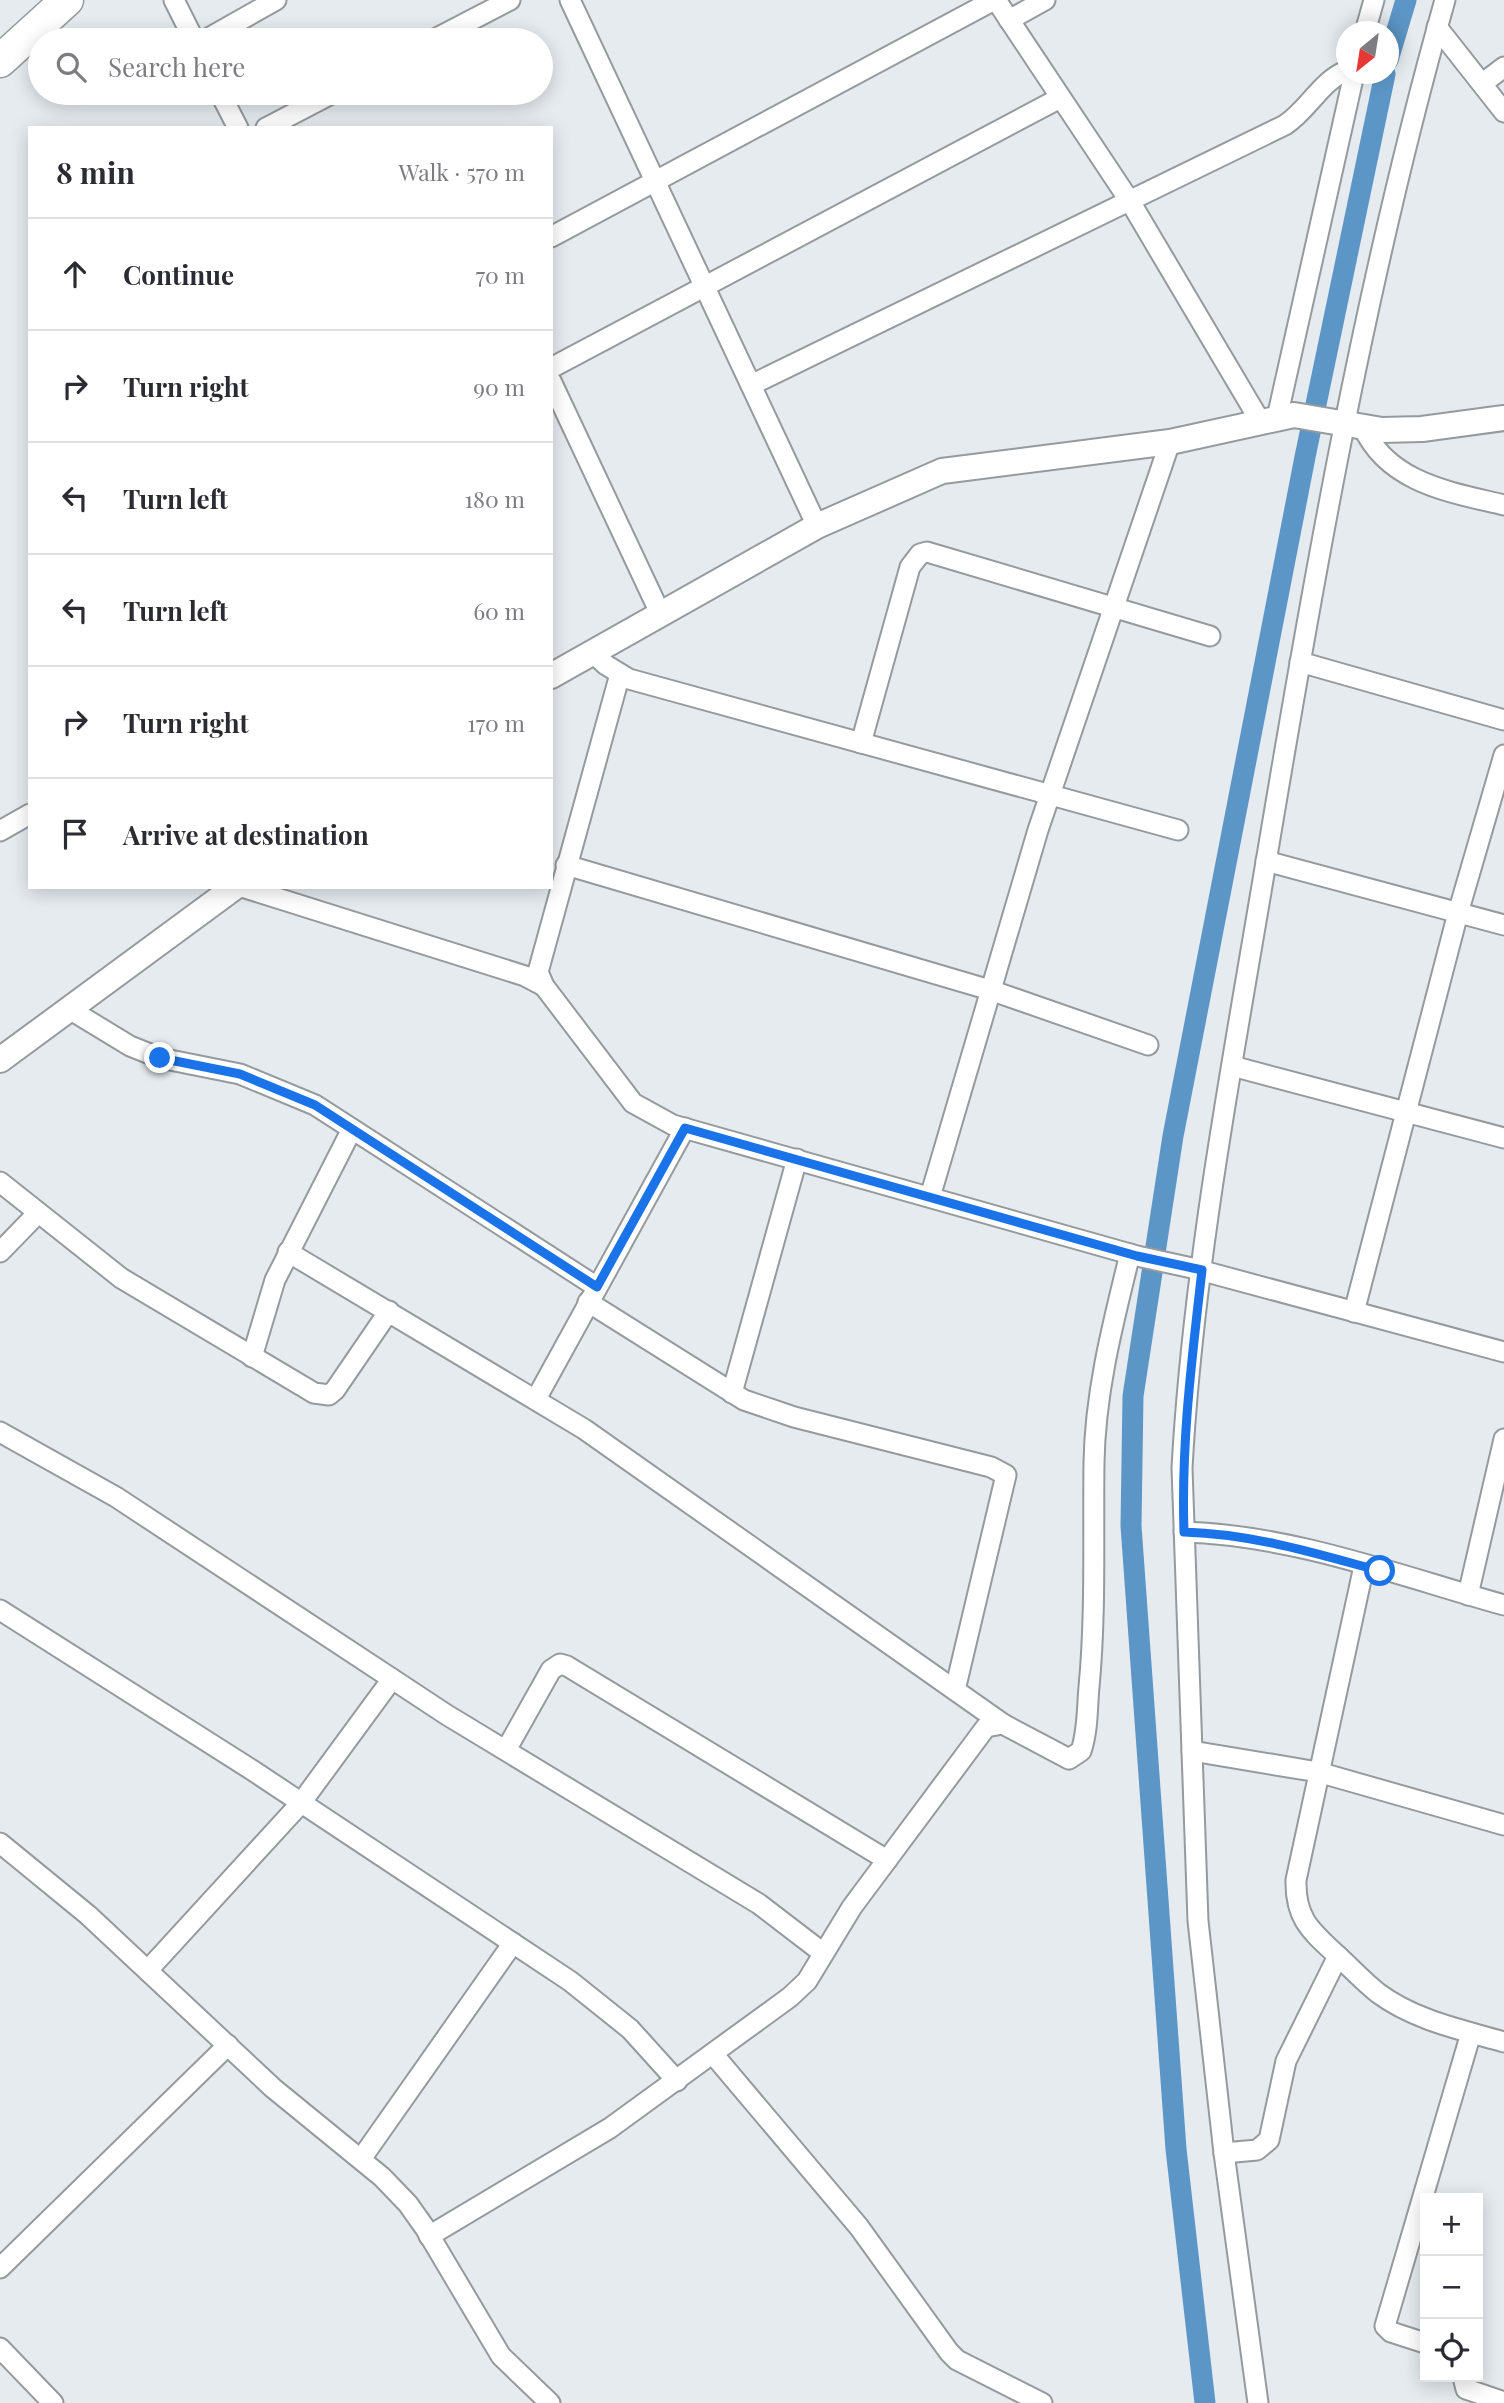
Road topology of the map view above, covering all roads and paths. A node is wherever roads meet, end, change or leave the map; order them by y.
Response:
1 (67, 0) edge
2 (174, 0) edge
3 (276, 0) edge
4 (510, 0) edge
5 (570, 0) edge
6 (995, 0) edge
7 (1045, 0) edge
8 (1374, 0) edge
9 (1445, 0) edge
10 (1009, 20) junction
11 (1368, 21) edge
12 (1437, 27) junction
13 (36, 28) edge
14 (188, 28) edge
15 (226, 28) edge
16 (456, 28) edge
17 (28, 36) edge
18 (0, 61) edge
19 (1504, 67) edge
20 (1336, 76) edge
21 (1483, 83) junction
22 (1352, 84) edge
23 (1060, 98) junction
24 (226, 105) edge
25 (310, 105) edge
26 (1504, 113) edge
27 (237, 126) edge
28 (270, 126) edge
29 (654, 181) junction
30 (1130, 202) junction
31 (553, 236) edge
32 (704, 286) junction
33 (553, 367) edge
34 (553, 385) edge
35 (751, 386) junction
36 (1277, 418) junction
37 (1504, 418) edge
38 (1344, 424) junction
39 (1170, 442) junction
40 (1504, 505) edge
41 (817, 526) junction
42 (1113, 609) junction
43 (660, 613) junction
44 (1210, 636) dead end
45 (592, 652) junction
46 (1300, 662) junction
47 (620, 674) junction
48 (553, 675) edge
49 (1504, 720) edge
50 (861, 743) junction
51 (1504, 755) edge
52 (1050, 795) junction
53 (28, 815) edge
54 (1178, 830) dead end
55 (0, 831) edge
56 (1266, 861) junction
57 (566, 865) junction
58 (232, 889) edge
59 (248, 889) edge
60 (1458, 912) junction
61 (1504, 925) edge
62 (544, 986) junction
63 (990, 990) junction
64 (69, 1009) junction
65 (1148, 1045) dead end
66 (0, 1060) edge
67 (1232, 1066) junction
68 (1406, 1112) junction
69 (685, 1128) junction
70 (352, 1129) junction
71 (1504, 1138) edge
72 (797, 1159) junction
73 (0, 1182) edge
74 (930, 1197) junction
75 (38, 1213) junction
76 (0, 1252) edge
77 (288, 1252) junction
78 (1134, 1255) junction
79 (1197, 1269) junction
80 (592, 1295) junction
81 (389, 1311) junction
82 (1354, 1312) junction
83 (1504, 1352) edge
84 (252, 1357) junction
85 (732, 1393) junction
86 (536, 1399) junction
87 (0, 1432) edge
88 (1504, 1439) edge
89 (1184, 1532) junction
90 (1364, 1566) junction
91 (1468, 1595) junction
92 (1504, 1605) edge
93 (0, 1610) edge
94 (392, 1679) junction
95 (955, 1690) junction
96 (1003, 1724) junction
97 (506, 1750) junction
98 (1192, 1751) junction
99 (1318, 1772) junction
100 (301, 1803) junction
101 (1504, 1825) edge
102 (0, 1843) edge
103 (887, 1860) junction
104 (513, 1943) junction
105 (823, 1953) junction
106 (1338, 1956) junction
107 (148, 1970) junction
108 (1471, 2033) junction
109 (1504, 2042) edge
110 (228, 2045) junction
111 (713, 2054) junction
112 (677, 2081) junction
113 (1223, 2153) junction
114 (361, 2159) junction
115 (429, 2236) junction
116 (0, 2268) edge
117 (1420, 2341) edge
118 (0, 2348) edge
119 (1464, 2382) edge
120 (1504, 2402) edge
121 (53, 2403) edge
122 (550, 2403) edge
123 (1042, 2403) edge
124 (1258, 2403) edge

1 - 13 main road
2 - 14 street
3 - 15 street
4 - 16 street
5 - 29 street
6 - 10 street
6 - 29 street
7 - 10 street
8 - 11 street
9 - 12 street
10 - 23 street
12 - 21 street
12 - 38 street
17 - 18 main road
19 - 21 street
20 - 30 street
21 - 26 street
22 - 36 street
23 - 30 street
23 - 32 street
24 - 27 street
25 - 28 street
29 - 31 street
29 - 32 street
30 - 35 street
30 - 36 street
32 - 33 street
32 - 35 street
34 - 43 street
35 - 41 street
36 - 38 street
36 - 39 street
37 - 38 street
38 - 40 street
38 - 46 street
39 - 41 street
39 - 42 street
41 - 43 street
42 - 44 street
42 - 50 street
42 - 52 street
43 - 45 street
45 - 47 street
45 - 48 street
46 - 49 street
46 - 56 street
47 - 50 street
47 - 57 street
50 - 52 street
51 - 60 street
52 - 54 street
52 - 63 street
53 - 55 street
56 - 60 street
56 - 67 street
57 - 62 street
57 - 63 street
58 - 64 street
59 - 62 street
60 - 61 street
60 - 68 street
62 - 69 street
63 - 65 street
63 - 74 street
64 - 66 street
64 - 70 street
67 - 68 street
67 - 79 street
68 - 71 street
68 - 82 street
69 - 72 street
69 - 80 street
70 - 77 street
70 - 80 street
72 - 74 street
72 - 85 street
73 - 75 street
74 - 78 street
75 - 76 street
75 - 84 street
77 - 81 street
77 - 84 street
78 - 79 street
78 - 96 street
79 - 82 street
79 - 89 street
80 - 85 street
80 - 86 street
81 - 84 street
81 - 86 street
82 - 83 street
85 - 95 street
86 - 95 street
87 - 94 street
88 - 91 street
89 - 90 street
89 - 98 street
90 - 91 street
90 - 99 street
91 - 92 street
93 - 100 street
94 - 97 street
94 - 100 street
95 - 96 street
96 - 103 street
97 - 103 street
97 - 105 street
98 - 99 street
98 - 113 street
99 - 101 street
99 - 106 street
100 - 104 street
100 - 107 street
102 - 107 street
103 - 105 street
104 - 112 street
104 - 114 street
105 - 111 street
106 - 108 street
106 - 113 street
107 - 110 street
108 - 109 street
108 - 117 street
110 - 114 street
110 - 116 street
111 - 112 street
111 - 123 street
112 - 115 street
113 - 124 street
114 - 115 street
115 - 122 street
118 - 121 street
119 - 120 street

